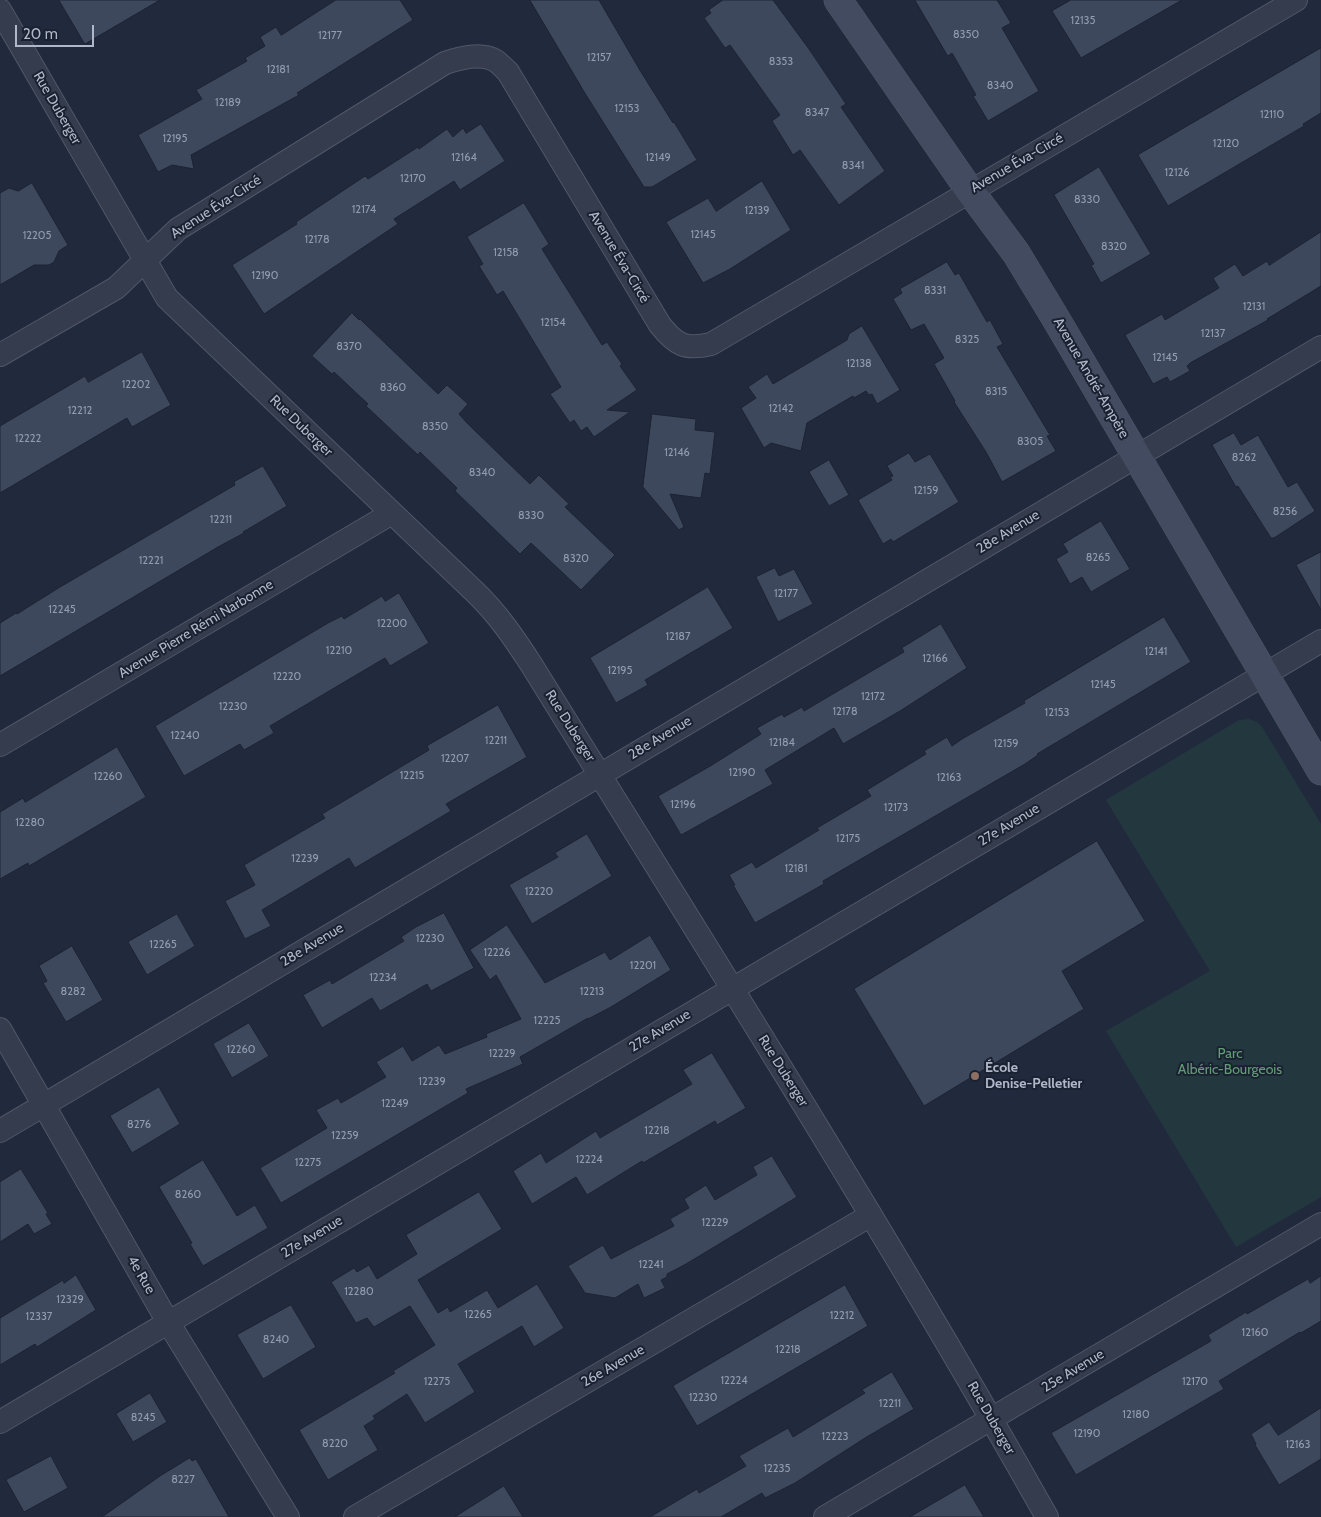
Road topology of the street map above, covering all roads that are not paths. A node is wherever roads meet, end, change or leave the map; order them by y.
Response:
1 (838, 0) edge
2 (1296, 0) edge
3 (0, 10) edge
4 (970, 191) junction
5 (146, 260) junction
6 (1321, 347) edge
7 (0, 355) edge
8 (1136, 456) junction
9 (392, 513) junction
10 (1321, 641) edge
11 (1264, 674) junction
12 (0, 745) edge
13 (1321, 771) edge
14 (599, 774) junction
15 (732, 989) junction
16 (0, 1029) edge
17 (45, 1105) junction
18 (0, 1131) edge
19 (871, 1215) junction
20 (1321, 1224) edge
21 (168, 1322) junction
22 (991, 1419) junction
23 (0, 1422) edge
24 (288, 1517) edge
25 (355, 1517) edge
26 (825, 1517) edge
27 (1046, 1517) edge

1 - 4 street, Avenue André-Ampère
2 - 4 street, Avenue Éva-Circé
3 - 5 street, Rue Duberger
4 - 5 street, Avenue Éva-Circé
4 - 8 street, Avenue André-Ampère
5 - 7 street, Avenue Éva-Circé
5 - 9 street, Rue Duberger
6 - 8 street, 28e Avenue
8 - 11 street, Avenue André-Ampère
8 - 14 street, 28e Avenue
9 - 12 street, Avenue Pierre Rémi Narbonne
9 - 14 street, Rue Duberger
10 - 11 street, 27e Avenue
11 - 13 street, Avenue André-Ampère
11 - 15 street, 27e Avenue
14 - 15 street, Rue Duberger
14 - 17 street, 28e Avenue
15 - 19 street, Rue Duberger
15 - 21 street, 27e Avenue
16 - 17 street, 4e Rue
17 - 18 street, 28e Avenue
17 - 21 street, 4e Rue
19 - 22 street, Rue Duberger
19 - 25 street, 26e Avenue
20 - 22 street, 25e Avenue
21 - 23 street, 27e Avenue
21 - 24 street, 4e Rue
22 - 26 street, 25e Avenue
22 - 27 street, Rue Duberger

